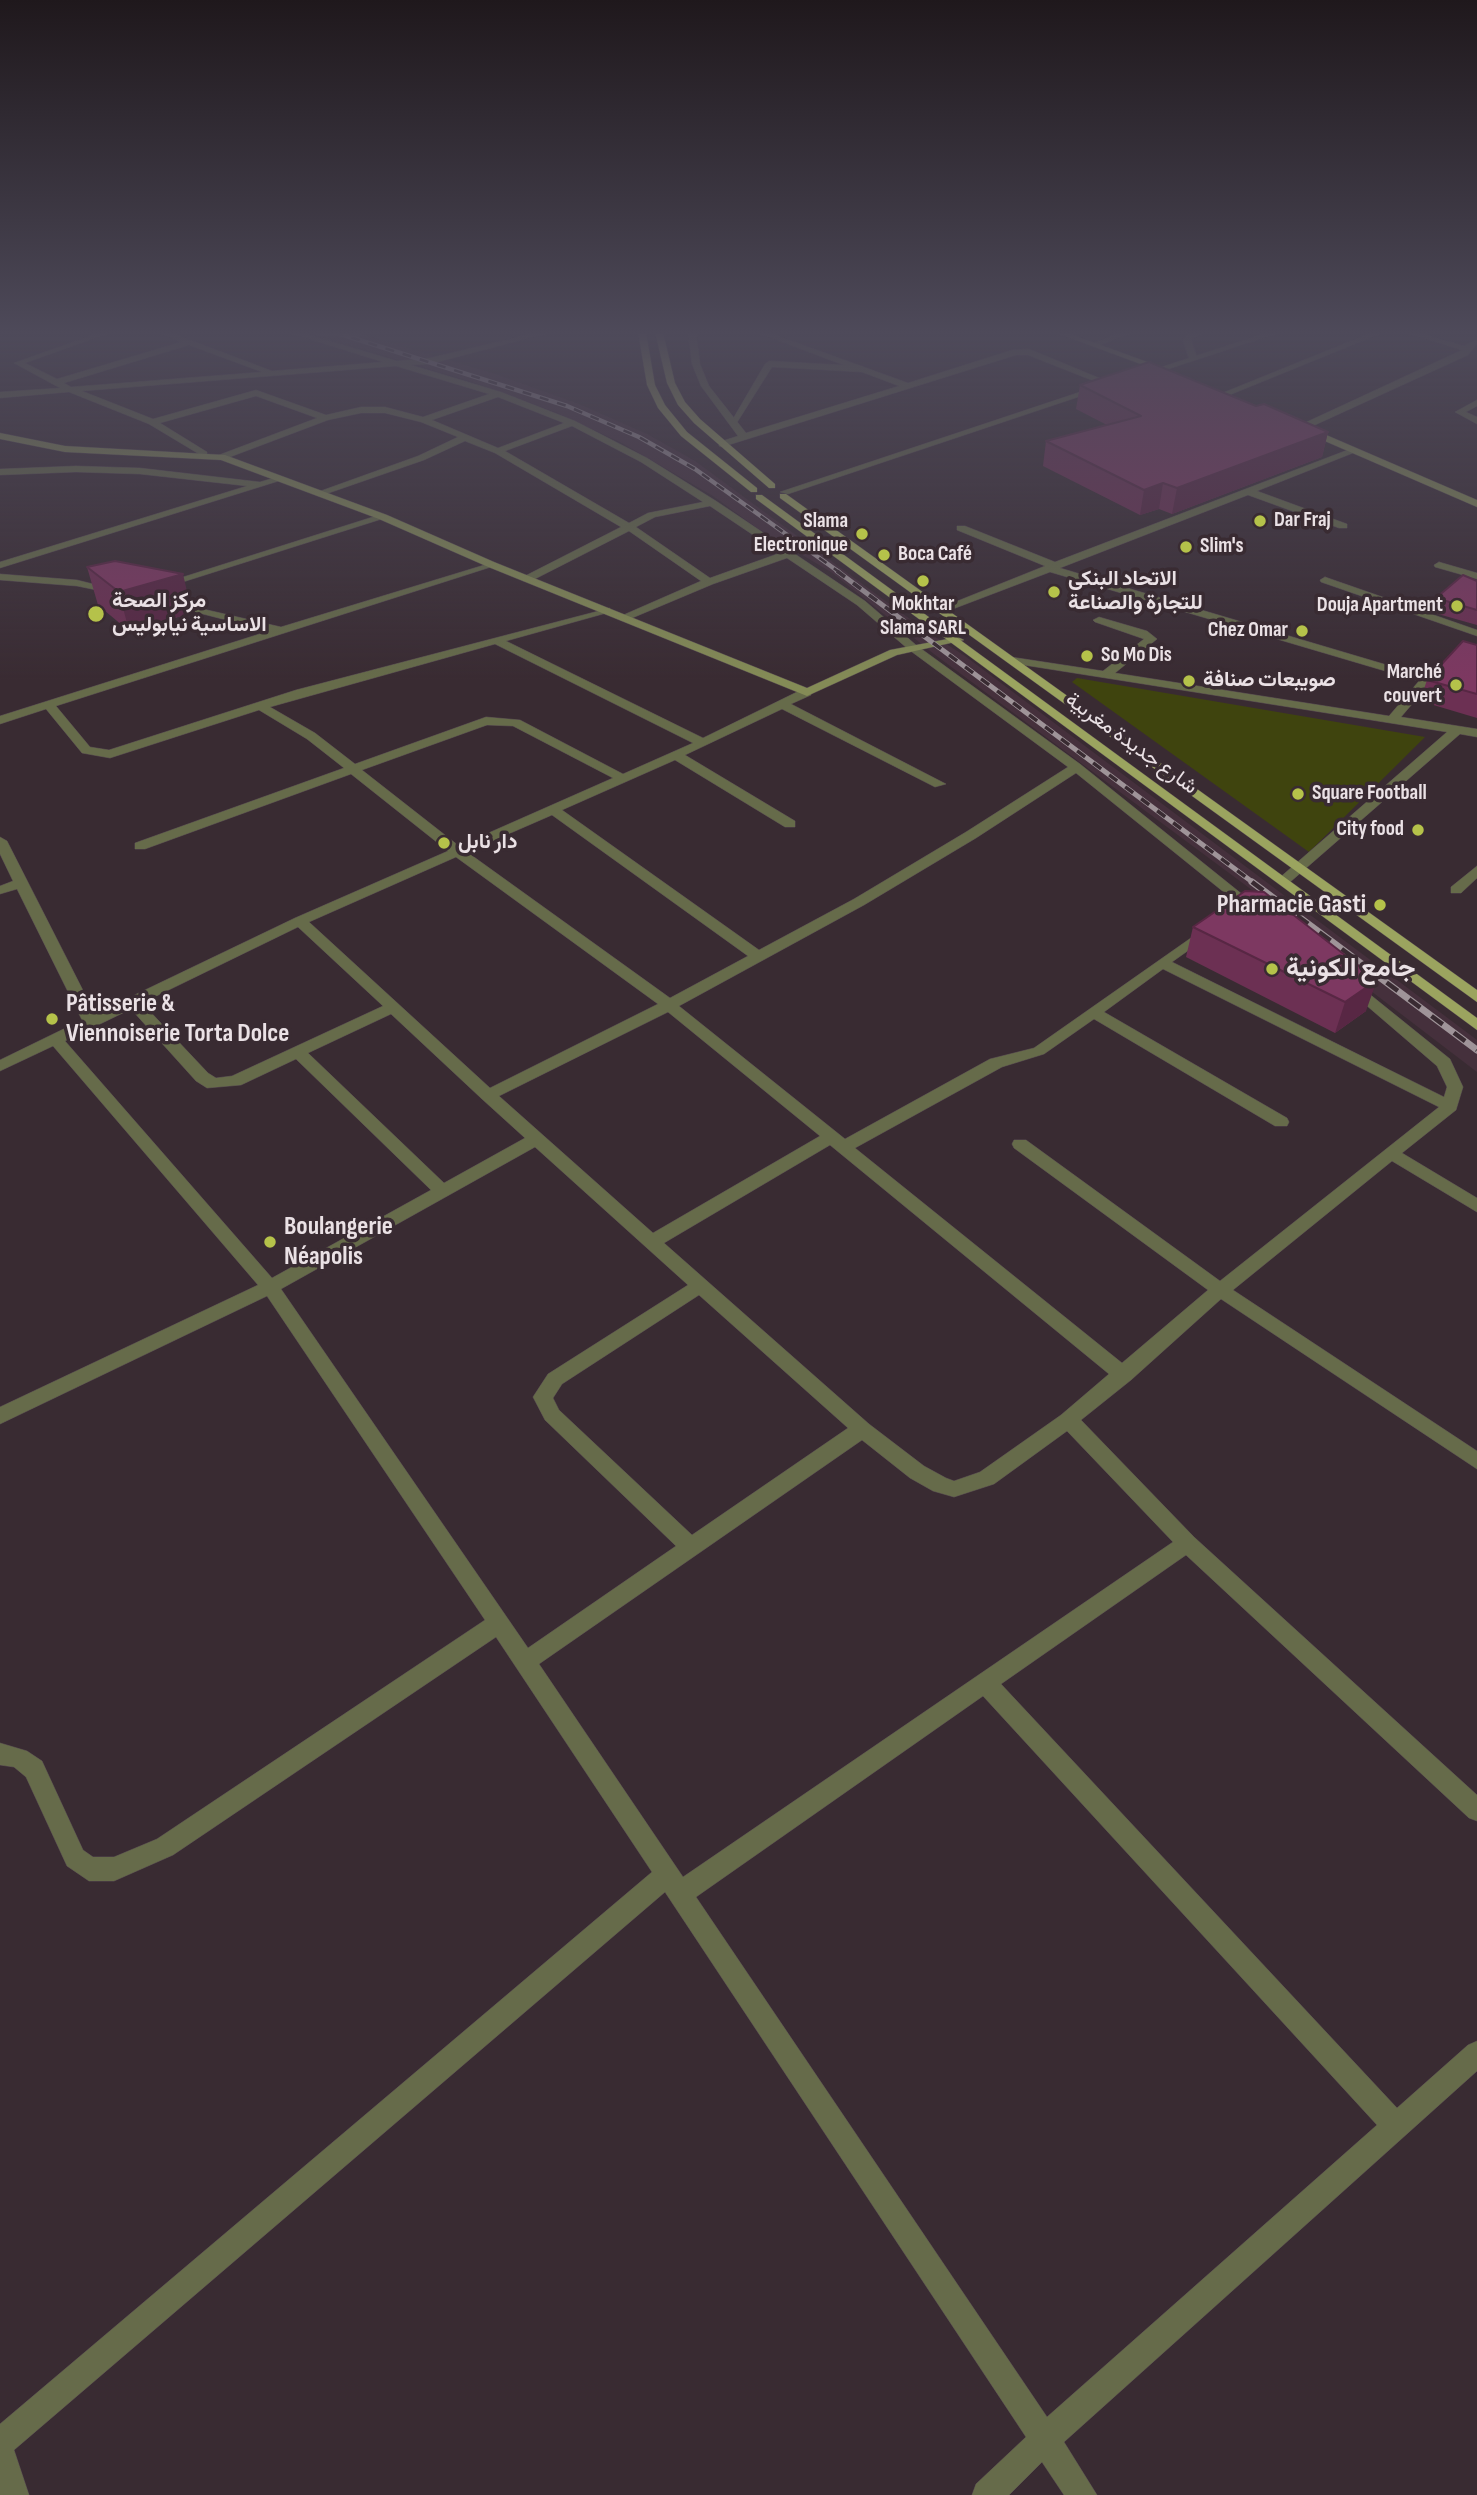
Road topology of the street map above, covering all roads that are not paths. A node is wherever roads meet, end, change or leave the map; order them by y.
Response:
1 (195, 448) edge
2 (245, 448) edge
3 (442, 448) edge
4 (490, 448) edge
5 (505, 448) edge
6 (621, 448) edge
7 (702, 448) edge
8 (728, 448) edge
9 (922, 448) edge
10 (1347, 448) edge
11 (65, 449) joint
12 (498, 451) junction
13 (1353, 451) junction
14 (204, 454) junction
15 (222, 457) junction
16 (40, 470) junction
17 (0, 472) edge
18 (280, 478) junction
19 (260, 485) junction
20 (772, 486) junction
21 (1247, 491) junction
22 (320, 493) junction
23 (757, 494) junction
24 (784, 494) junction
25 (712, 503) junction
26 (1477, 504) edge
27 (383, 517) junction
28 (1343, 526) dead end
29 (631, 528) junction
30 (961, 528) dead end
31 (787, 554) junction
32 (490, 564) junction
33 (0, 565) edge
34 (1439, 565) dead end
35 (1052, 567) junction
36 (1477, 576) edge
37 (0, 577) edge
38 (527, 579) junction
39 (1325, 580) dead end
40 (709, 582) junction
41 (146, 590) edge
42 (132, 594) edge
43 (156, 599) edge
44 (606, 610) junction
45 (941, 610) junction
46 (625, 618) junction
47 (1099, 620) dead end
48 (279, 630) junction
49 (1476, 631) edge
50 (496, 640) junction
51 (958, 640) junction
52 (1463, 642) joint
53 (1477, 646) edge
54 (912, 647) junction
55 (1011, 660) junction
56 (1445, 661) edge
57 (1105, 675) junction
58 (1427, 680) junction
59 (807, 692) junction
60 (48, 705) junction
61 (783, 705) junction
62 (260, 706) junction
63 (0, 720) edge
64 (1391, 721) junction
65 (1458, 729) junction
66 (1477, 733) edge
67 (703, 743) junction
68 (676, 755) junction
69 (1076, 767) junction
70 (352, 769) junction
71 (622, 778) junction
72 (940, 784) dead end
73 (552, 809) junction
74 (790, 824) dead end
75 (0, 841) edge
76 (139, 846) dead end
77 (457, 851) junction
78 (1299, 867) junction
79 (1477, 870) edge
80 (1284, 880) junction
81 (22, 883) junction
82 (0, 890) edge
83 (1456, 890) dead end
84 (1235, 910) junction
85 (1266, 919) edge
86 (300, 920) junction
87 (757, 956) junction
88 (1162, 963) junction
89 (1338, 977) edge
90 (1477, 997) edge
91 (133, 1002) junction
92 (669, 1005) junction
93 (393, 1007) junction
94 (1093, 1012) junction
95 (91, 1022) junction
96 (1477, 1025) edge
97 (55, 1039) junction
98 (299, 1053) junction
99 (0, 1066) edge
100 (488, 1095) junction
101 (1450, 1106) junction
102 (1281, 1122) dead end
103 (536, 1139) junction
104 (837, 1142) junction
105 (1020, 1144) dead end
106 (1392, 1154) junction
107 (443, 1192) junction
108 (1477, 1206) edge
109 (652, 1242) junction
110 (701, 1285) junction
111 (270, 1287) junction
112 (1220, 1290) junction
113 (1124, 1375) junction
114 (0, 1416) edge
115 (1069, 1420) junction
116 (862, 1429) junction
117 (1477, 1461) edge
118 (1187, 1543) junction
119 (691, 1547) junction
120 (497, 1624) junction
121 (525, 1662) junction
122 (986, 1684) junction
123 (0, 1754) edge
124 (1477, 1810) edge
125 (672, 1885) junction
126 (1477, 2053) edge
127 (1396, 2126) junction
128 (1045, 2439) junction
129 (0, 2443) edge
130 (0, 2452) edge
131 (14, 2495) edge
132 (987, 2495) edge
133 (1082, 2495) edge

1 - 14 street
2 - 15 street
3 - 22 street
4 - 12 street
5 - 12 street
6 - 25 street
7 - 23 main road, شارع جديدة مغربية
8 - 20 main road, شارع جديدة مغربية
9 - 24 street
10 - 13 main road
11 - 14 main road
11 - 16 street
12 - 29 street
13 - 21 street
13 - 26 main road
14 - 15 main road
15 - 18 main road
16 - 17 street
16 - 19 street
18 - 19 street
18 - 22 main road
19 - 33 street
20 - 23 main road
20 - 24 main road, شارع جديدة مغربية
21 - 28 street
21 - 35 street
22 - 27 main road
23 - 24 main road
23 - 51 main road, شارع جديدة مغربية
24 - 45 main road, شارع جديدة مغربية
25 - 29 street
25 - 31 street
27 - 32 main road
27 - 41 street
29 - 38 street
29 - 40 street
30 - 35 street
31 - 40 street
31 - 54 street
32 - 38 main road
32 - 48 street
34 - 36 street
35 - 45 street
35 - 58 street
37 - 42 street
38 - 44 main road
39 - 49 street
40 - 46 street
43 - 48 street
44 - 46 main road
44 - 50 street
45 - 55 main road, شارع جديدة مغربية
46 - 59 main road
47 - 57 street
48 - 60 street
49 - 52 street
50 - 62 street
50 - 67 street
51 - 54 main road
51 - 80 main road, شارع جديدة مغربية
52 - 53 lane
54 - 59 main road
54 - 69 street
55 - 57 street
55 - 78 main road, شارع جديدة مغربية
56 - 58 street
57 - 64 street
58 - 64 street
59 - 61 street
60 - 62 street
60 - 63 street
61 - 67 street
61 - 72 street
62 - 70 street
64 - 65 street
65 - 66 street
65 - 78 street
67 - 68 street
68 - 71 street
68 - 74 street
69 - 84 street
69 - 87 street
70 - 71 street
70 - 76 street
70 - 77 street
71 - 73 street
73 - 77 street
73 - 87 street
75 - 81 street
77 - 86 street
77 - 92 street
78 - 80 street
78 - 90 main road, شارع جديدة مغربية
79 - 83 street
80 - 96 main road, شارع جديدة مغربية
81 - 82 street
81 - 95 street
84 - 85 street
84 - 88 street
86 - 91 street
86 - 93 street
87 - 92 street
88 - 94 street
88 - 101 street
89 - 101 street
91 - 95 street
91 - 98 street
92 - 100 street
92 - 104 street
93 - 98 street
93 - 100 street
94 - 102 street
94 - 104 street
95 - 97 street
97 - 99 street
97 - 111 street
98 - 107 street
100 - 103 street
101 - 106 street
103 - 107 street
103 - 109 street
104 - 109 street
104 - 113 street
105 - 112 street
106 - 108 street
106 - 112 street
107 - 111 street
109 - 110 street
110 - 116 street
110 - 119 street
111 - 114 street
111 - 120 street
112 - 113 street
112 - 117 street
113 - 115 street
115 - 116 street
115 - 118 street
116 - 119 street
118 - 122 street
118 - 124 street
119 - 121 street
120 - 121 street
120 - 123 street
121 - 125 street
122 - 125 street
122 - 127 street
125 - 128 street
125 - 129 street
126 - 127 street
127 - 128 street
128 - 132 street
128 - 133 street
130 - 131 street

